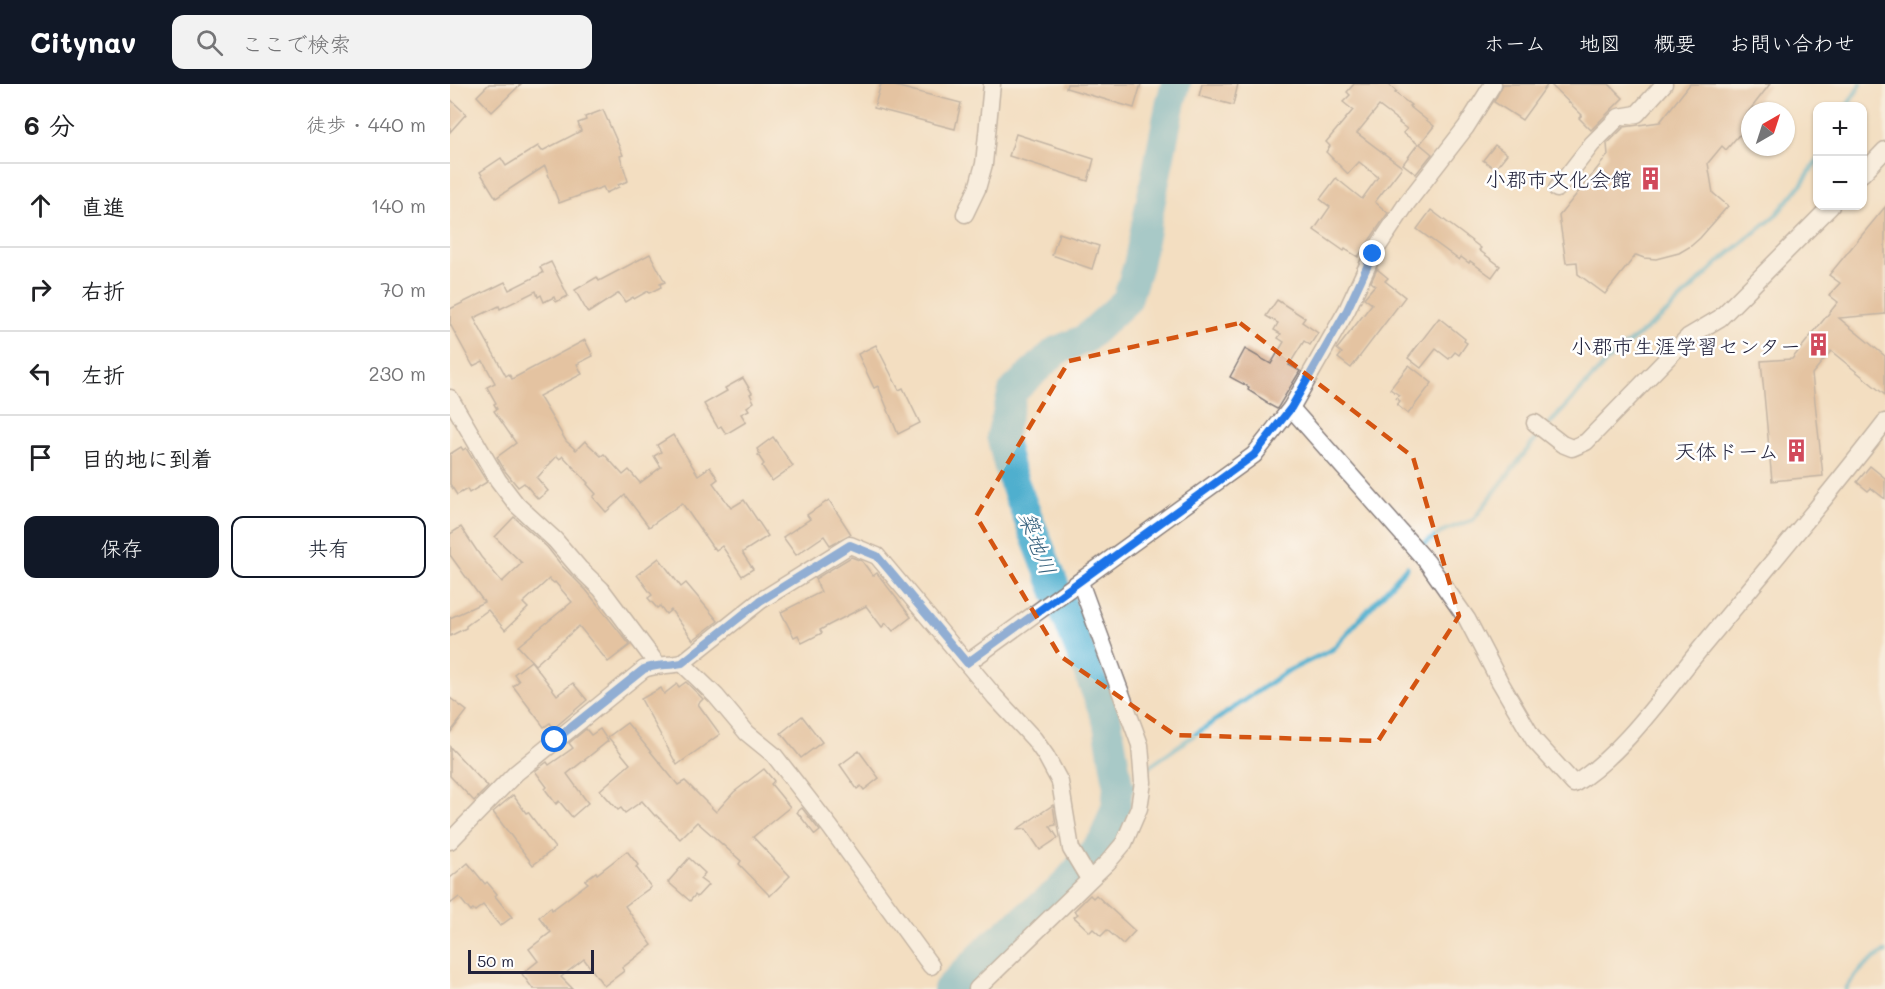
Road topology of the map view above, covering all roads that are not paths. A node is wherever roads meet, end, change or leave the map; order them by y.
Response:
1 (993, 84) edge
2 (1493, 84) edge
3 (1664, 84) edge
4 (1885, 150) edge
5 (1867, 170) edge
6 (1557, 189) dead end
7 (1828, 210) edge
8 (965, 214) dead end
9 (450, 398) edge
10 (1291, 408) junction
11 (1885, 422) edge
12 (1535, 423) dead end
13 (1078, 583) junction
14 (682, 663) junction
15 (967, 663) junction
16 (657, 664) junction
17 (450, 841) edge
18 (1086, 874) dead end
19 (931, 966) dead end
20 (977, 989) edge

1 - 8 street
2 - 10 street
3 - 6 street
4 - 5 street
7 - 12 street
9 - 16 street
10 - 11 street
10 - 13 street
13 - 15 street
13 - 20 street
14 - 15 street
14 - 16 street
14 - 19 street
15 - 18 street
16 - 17 street

